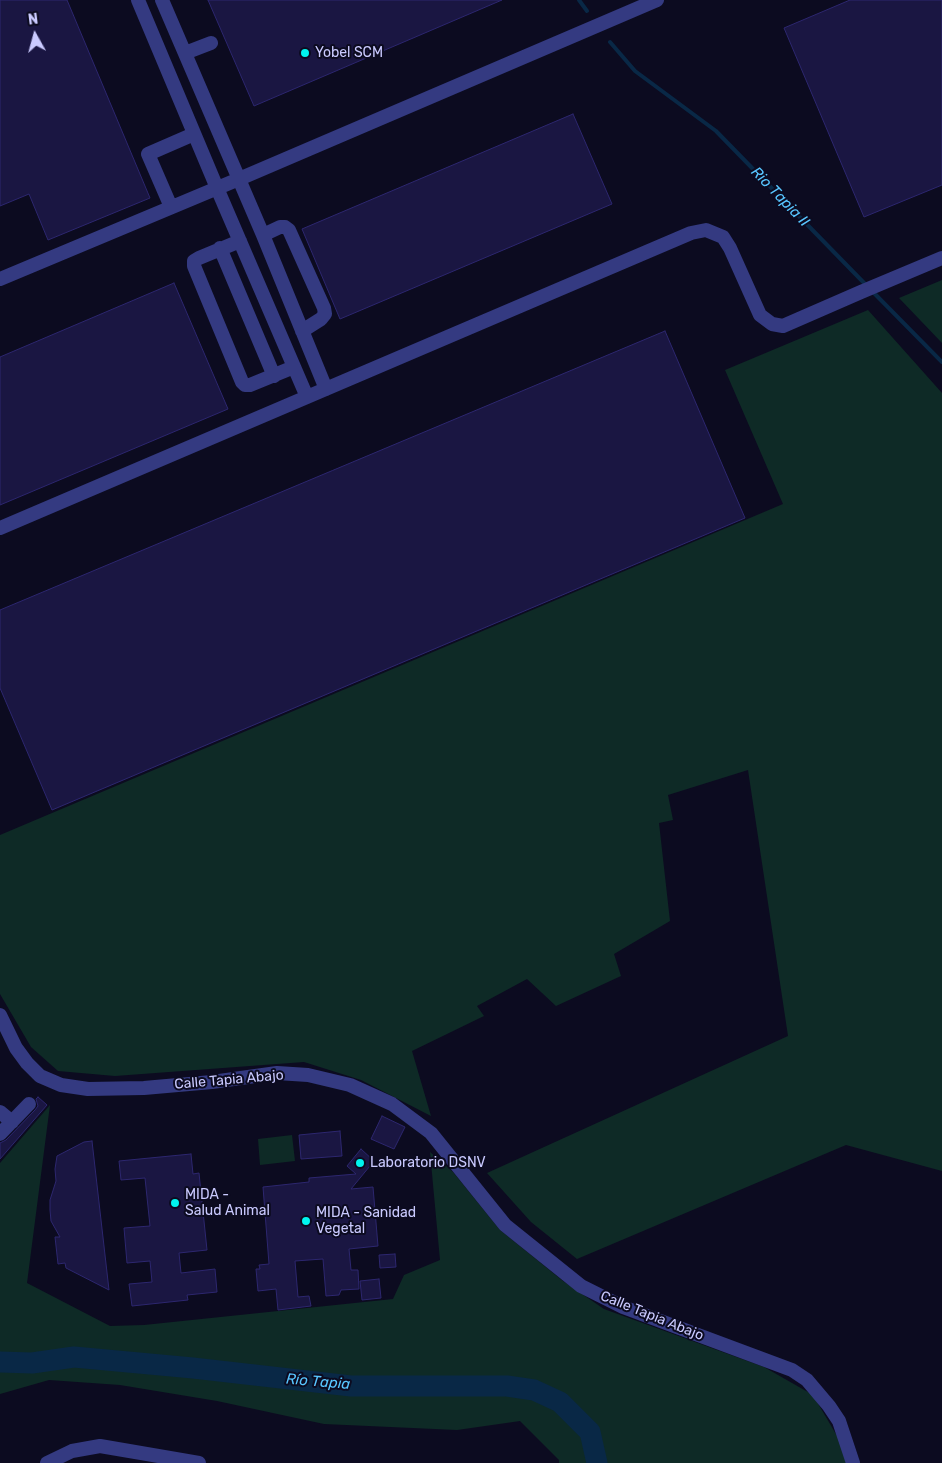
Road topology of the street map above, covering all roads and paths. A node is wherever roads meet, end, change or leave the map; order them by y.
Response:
1 (138, 0) edge
2 (162, 0) edge
3 (657, 0) edge
4 (211, 42) dead end
5 (185, 54) junction
6 (194, 134) junction
7 (239, 179) junction
8 (217, 188) junction
9 (171, 208) junction
10 (263, 235) junction
11 (240, 241) junction
12 (220, 248) junction
13 (942, 258) edge
14 (0, 279) edge
15 (302, 330) junction
16 (294, 367) junction
17 (274, 376) junction
18 (326, 389) junction
19 (308, 397) junction
20 (0, 528) edge
21 (1, 1019) edge
22 (29, 1104) dead end
23 (0, 1112) edge
24 (12, 1122) junction
25 (0, 1134) edge
26 (125, 1457) edge
27 (47, 1463) edge
28 (199, 1463) edge
29 (853, 1463) edge

1 - 6 street
2 - 5 street
3 - 7 street
4 - 5 street
5 - 7 street
6 - 8 street
6 - 9 street
7 - 8 street
7 - 10 street
8 - 9 street
8 - 11 street
9 - 14 street
10 - 15 street
10 - 15 street
11 - 12 street
11 - 16 street
12 - 17 street
12 - 17 street
13 - 18 street
15 - 18 street
16 - 17 street
16 - 19 street
18 - 19 street
19 - 20 street
21 - 29 street, Calle Tapia Abajo
22 - 24 street
23 - 24 street
24 - 25 street
26 - 27 street
26 - 28 street

